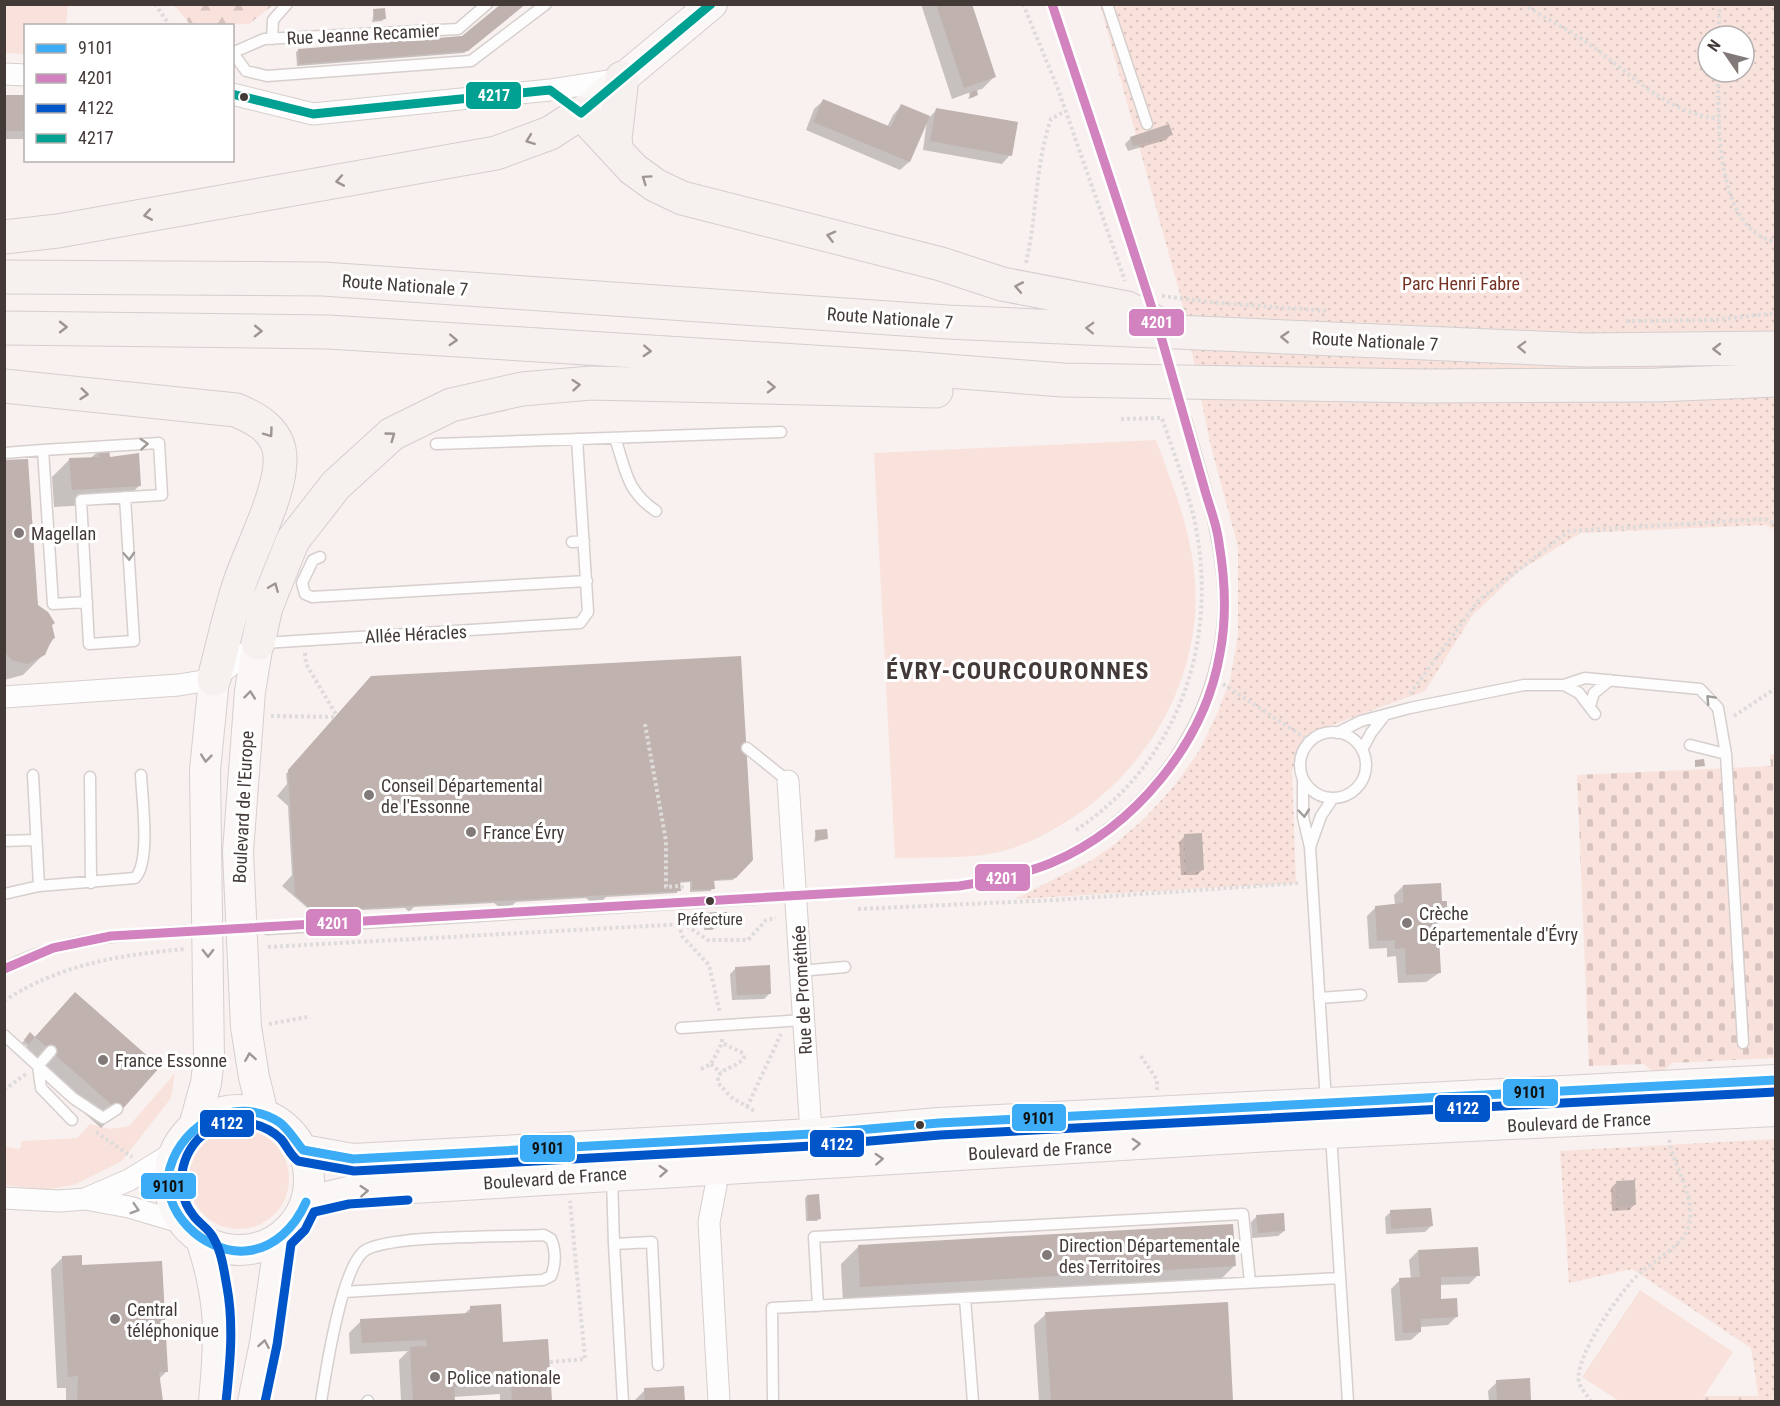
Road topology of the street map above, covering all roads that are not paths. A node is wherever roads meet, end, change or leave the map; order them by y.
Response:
1 (287, 4) edge
2 (487, 4) edge
3 (546, 4) edge
4 (712, 4) edge
5 (1052, 4) edge
6 (1107, 4) edge
7 (272, 39) junction
8 (234, 53) edge
9 (234, 54) edge
10 (4, 74) edge
11 (24, 75) edge
12 (622, 78) junction
13 (550, 90) junction
14 (234, 94) edge
15 (581, 113) junction
16 (1147, 124) dead end
17 (617, 151) junction
18 (4, 237) edge
19 (4, 277) edge
20 (1150, 291) road end
21 (4, 328) edge
22 (1176, 332) junction
23 (1776, 348) edge
24 (1063, 380) junction
25 (1776, 380) edge
26 (4, 386) edge
27 (1186, 420) dead end
28 (781, 432) dead end
29 (615, 438) junction
30 (577, 439) junction
31 (436, 444) dead end
32 (43, 450) junction
33 (4, 453) edge
34 (125, 497) junction
35 (656, 511) dead end
36 (584, 541) junction
37 (572, 542) dead end
38 (320, 557) dead end
39 (586, 581) junction
40 (87, 602) junction
41 (258, 644) junction
42 (214, 679) junction
43 (1610, 680) junction
44 (1564, 685) junction
45 (4, 697) edge
46 (1385, 715) junction
47 (1337, 732) junction
48 (1690, 746) dead end
49 (747, 748) dead end
50 (1362, 750) junction
51 (1726, 754) junction
52 (33, 775) dead end
53 (141, 775) dead end
54 (90, 777) dead end
55 (1303, 779) junction
56 (788, 782) joint
57 (1333, 798) junction
58 (35, 840) junction
59 (4, 841) edge
60 (1310, 847) junction
61 (91, 883) junction
62 (39, 886) junction
63 (4, 894) edge
64 (797, 897) junction
65 (267, 929) dead end
66 (185, 931) dead end
67 (845, 967) dead end
68 (4, 969) edge
69 (800, 971) junction
70 (1360, 995) dead end
71 (1319, 998) junction
72 (803, 1020) junction
73 (681, 1028) dead end
74 (4, 1035) edge
75 (1743, 1043) dead end
76 (51, 1051) dead end
77 (38, 1066) junction
78 (1776, 1080) edge
79 (1326, 1102) junction
80 (117, 1109) dead end
81 (1776, 1111) edge
82 (263, 1114) junction
83 (72, 1120) road end
84 (194, 1126) junction
85 (811, 1134) junction
86 (1331, 1134) junction
87 (176, 1150) junction
88 (303, 1150) junction
89 (814, 1163) junction
90 (612, 1175) junction
91 (716, 1186) dead end
92 (4, 1198) edge
93 (85, 1199) junction
94 (306, 1202) junction
95 (192, 1231) junction
96 (280, 1238) junction
97 (614, 1244) junction
98 (1340, 1278) junction
99 (1250, 1282) junction
100 (344, 1292) junction
101 (965, 1298) junction
102 (818, 1306) junction
103 (658, 1365) dead end
104 (214, 1401) edge
105 (253, 1401) edge
106 (321, 1401) edge
107 (623, 1401) edge
108 (719, 1401) edge
109 (774, 1401) edge
110 (973, 1401) edge
111 (1347, 1401) edge

1 - 7 lane
2 - 7 lane, Rue Jeanne Recamier
3 - 9 lane
4 - 12 main road
5 - 20 lane
6 - 16 lane
7 - 8 lane, Rue Jeanne Recamier
10 - 11 street
12 - 13 street
12 - 15 main road
12 - 17 main road
13 - 14 street
13 - 15 street
15 - 17 main road
15 -> 18 main road
22 -> 17 main road
22 -> 19 main road, Route Nationale 7
21 -> 24 main road
23 -> 22 main road, Route Nationale 7
24 - 25 main road
41 -> 24 main road
26 -> 42 main road
27 - 64 lane
28 - 29 lane
29 - 30 lane
29 - 35 lane
30 - 31 lane
30 - 36 lane
32 - 33 lane
32 -> 34 lane
32 - 40 lane
34 - 40 lane
34 -> 40 lane
36 - 37 lane
36 - 39 lane
38 - 39 lane
39 - 41 lane, Allée Héracles
41 - 42 street
82 -> 41 main road, Boulevard de l'Europe
42 - 45 street
42 -> 84 main road, Boulevard de l'Europe
43 - 44 lane
43 - 44 lane
51 -> 43 lane
44 - 46 lane
46 - 47 lane
46 - 50 lane
47 - 50 lane
47 - 55 lane
48 - 51 lane
49 - 56 lane
50 - 57 lane
51 - 75 lane
52 - 58 lane
53 - 61 lane
54 - 61 lane
55 - 57 lane
55 -> 60 lane
56 - 64 street, Rue de Prométhée
57 - 60 lane
58 - 59 lane
58 - 62 lane
60 - 71 lane
61 - 62 lane
62 - 63 lane
64 - 65 lane
64 - 69 street, Rue de Prométhée
66 - 68 lane
67 - 69 lane
69 - 72 street, Rue de Prométhée
70 - 71 lane
71 - 79 lane
72 - 73 lane
72 - 85 street, Rue de Prométhée
74 - 77 lane
76 - 77 lane
77 - 80 lane
77 - 83 lane
78 - 79 main road, Boulevard de France
79 - 85 main road, Boulevard de France
79 - 86 lane
81 - 86 main road, Boulevard de France
82 - 84 main road
82 - 88 main road
84 - 87 main road
85 - 88 main road, Boulevard de France
85 - 89 street, Rue de Prométhée
89 -> 86 main road, Boulevard de France
86 - 98 lane
87 - 93 street
87 - 95 main road
88 - 94 main road
90 -> 89 main road, Boulevard de France
94 -> 90 main road, Boulevard de France
90 - 97 lane
91 - 108 street
92 - 93 street
93 -> 95 street
94 - 96 main road
95 - 96 main road
95 - 104 main road
105 -> 96 main road
97 - 103 lane
97 - 107 lane
98 - 99 lane
98 - 111 lane
99 - 101 lane
99 - 102 lane
100 - 100 lane
100 - 106 lane
101 - 102 lane
101 - 110 lane
102 - 109 lane

